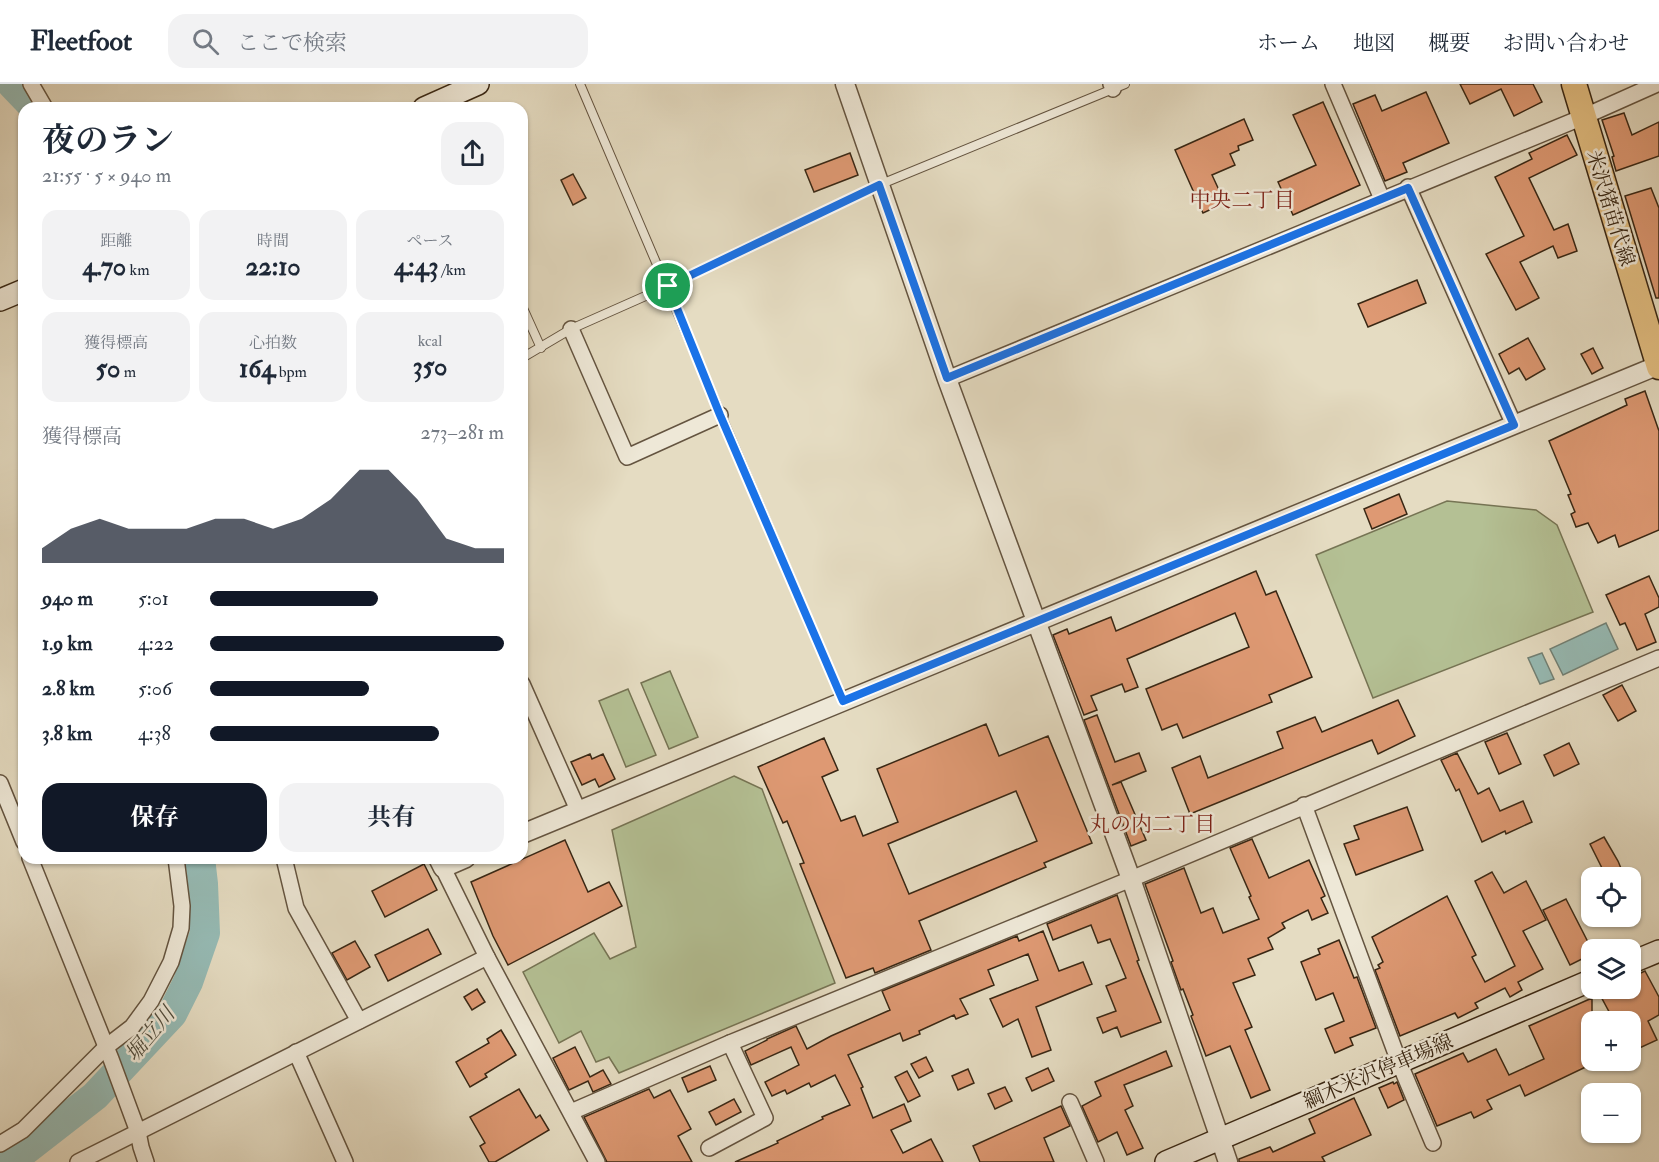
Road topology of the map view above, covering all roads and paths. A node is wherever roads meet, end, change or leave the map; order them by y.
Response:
1 (31, 84) edge
2 (478, 84) edge
3 (580, 84) edge
4 (845, 84) edge
5 (1334, 84) edge
6 (1574, 84) edge
7 (1658, 84) edge
8 (1116, 86) edge
9 (42, 102) edge
10 (440, 102) edge
11 (1583, 117) junction
12 (879, 185) junction
13 (1408, 188) junction
14 (1382, 199) junction
15 (668, 286) junction
16 (18, 292) edge
17 (0, 300) edge
18 (528, 319) edge
19 (571, 329) junction
20 (541, 348) junction
21 (528, 355) edge
22 (1659, 366) edge
23 (947, 378) junction
24 (720, 415) junction
25 (1514, 425) junction
26 (1036, 621) junction
27 (1659, 658) edge
28 (528, 698) edge
29 (843, 701) junction
30 (0, 783) edge
31 (1304, 805) junction
32 (578, 810) junction
33 (18, 827) edge
34 (528, 831) edge
35 (32, 864) edge
36 (177, 864) edge
37 (285, 864) edge
38 (440, 864) edge
39 (1131, 879) junction
40 (1659, 951) edge
41 (487, 957) junction
42 (1641, 958) edge
43 (1581, 985) edge
44 (359, 1021) junction
45 (730, 1043) junction
46 (296, 1052) junction
47 (109, 1053) junction
48 (1399, 1062) junction
49 (1070, 1102) dead end
50 (571, 1112) junction
51 (138, 1132) junction
52 (1220, 1138) junction
53 (1433, 1143) dead end
54 (0, 1144) edge
55 (709, 1148) dead end
56 (78, 1162) edge
57 (146, 1162) edge
58 (345, 1162) edge
59 (597, 1162) edge
60 (1096, 1162) edge
61 (1166, 1162) edge
62 (1228, 1162) edge

1 - 9 street
2 - 10 main road
3 - 15 lane
4 - 12 street
5 - 14 street
6 - 11 main road, 米沢猪苗代線
7 - 11 street
8 - 12 lane
11 - 13 street
11 - 22 main road, 米沢猪苗代線
12 - 15 lane
12 - 23 street
13 - 14 street
13 - 25 street
14 - 23 street
15 - 19 lane
15 - 24 lane
16 - 17 main road
18 - 20 lane
19 - 20 lane
19 - 24 street
20 - 21 lane
22 - 25 street
23 - 26 street
24 - 29 lane
25 - 26 street
26 - 29 street
26 - 39 street
27 - 31 street
28 - 32 street
29 - 32 street
30 - 33 street
31 - 39 street
31 - 48 street
32 - 34 street
35 - 47 street
36 - 47 street
37 - 44 street
38 - 41 street
39 - 45 street
39 - 52 street
40 - 42 main road
41 - 44 street
41 - 50 street
43 - 48 main road, 綱木米沢停車場線
44 - 46 street
45 - 50 street
45 - 55 street
46 - 51 street
46 - 58 street
47 - 51 street
47 - 54 street
48 - 52 main road, 綱木米沢停車場線
48 - 53 street
49 - 60 street
50 - 59 street
51 - 56 street
51 - 57 street
52 - 61 main road, 綱木米沢停車場線
52 - 62 street

